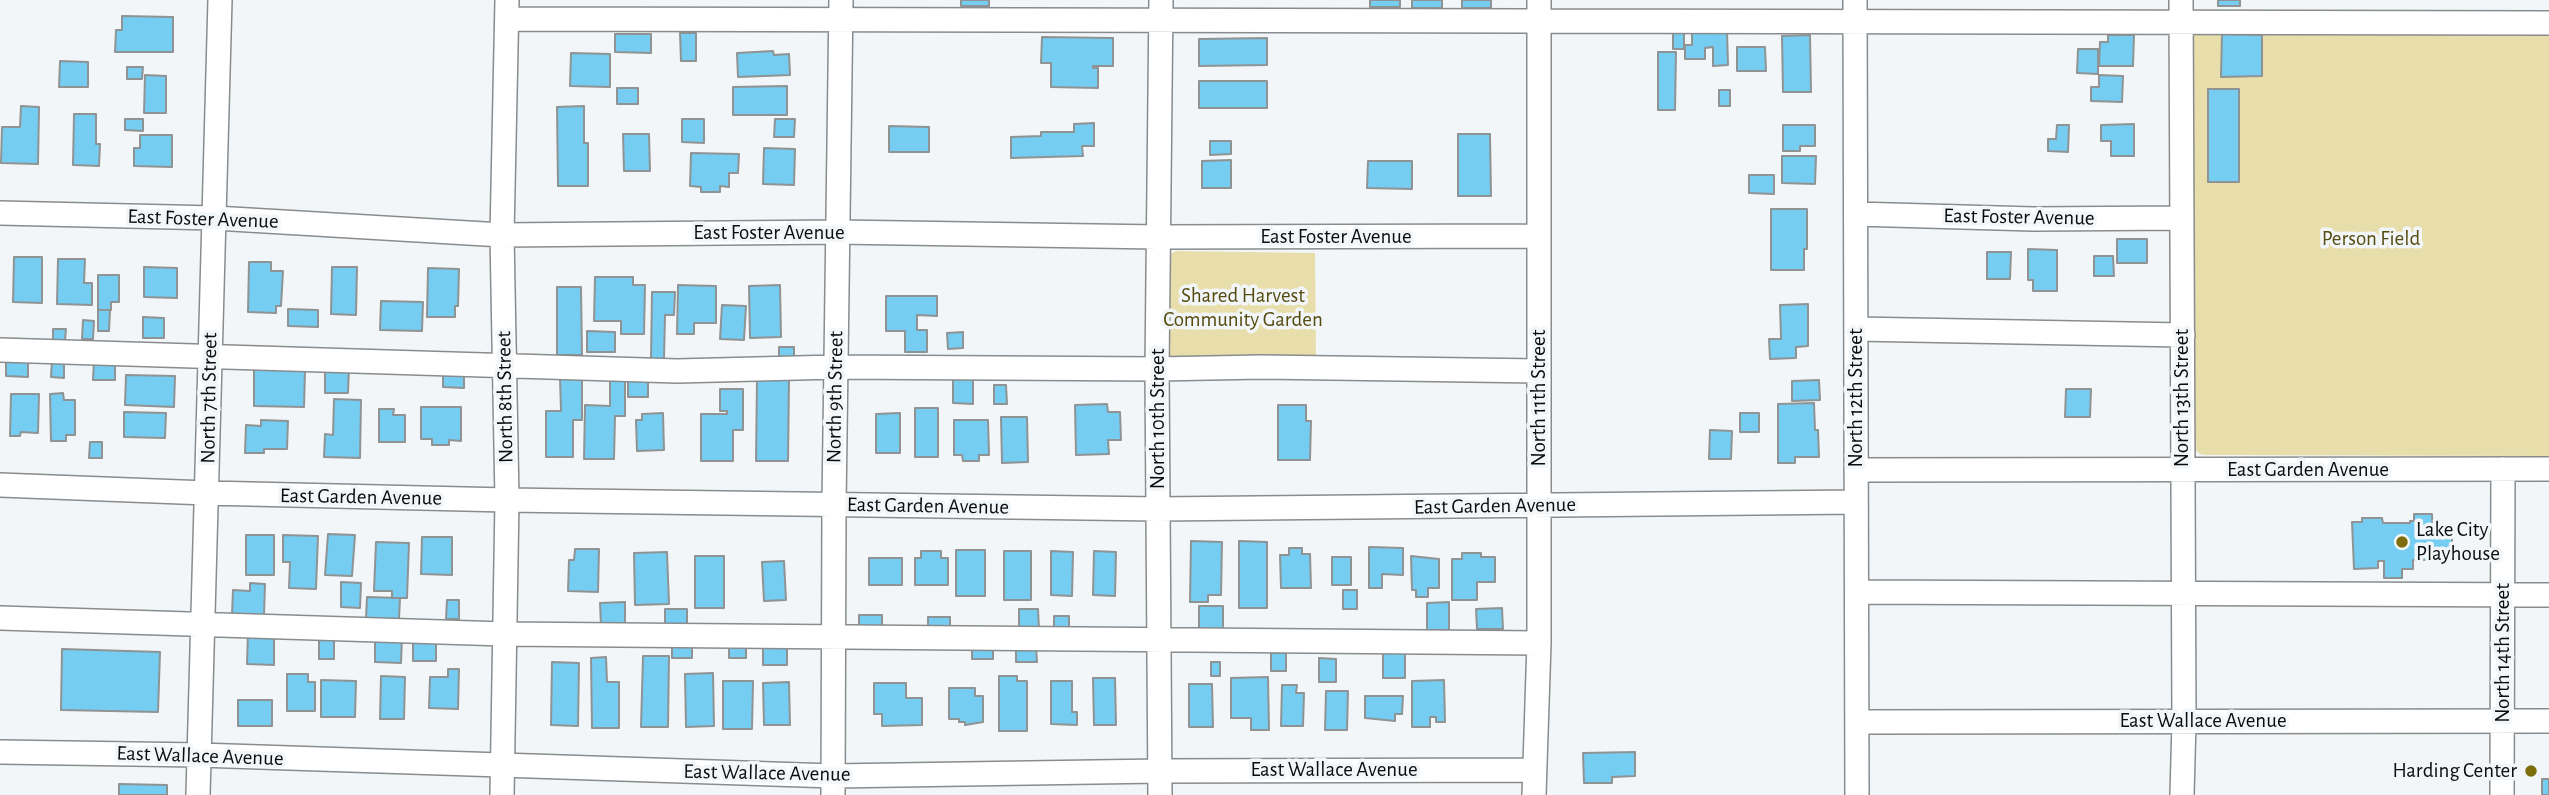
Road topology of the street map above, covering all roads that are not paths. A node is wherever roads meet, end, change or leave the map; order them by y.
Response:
1 (220, 0) edge
2 (507, 9) edge
3 (841, 10) edge
4 (1161, 10) edge
5 (1539, 10) edge
6 (1855, 11) edge
7 (2181, 11) edge
8 (2549, 23) edge
9 (0, 213) edge
10 (1856, 214) junction
11 (215, 218) junction
12 (2182, 218) junction
13 (838, 232) junction
14 (502, 235) junction
15 (1539, 236) junction
16 (1158, 237) junction
17 (1856, 329) junction
18 (2183, 335) junction
19 (0, 350) edge
20 (210, 357) junction
21 (504, 366) junction
22 (836, 367) junction
23 (1157, 369) junction
24 (1539, 371) junction
25 (2503, 469) junction
26 (2549, 469) edge
27 (1856, 470) junction
28 (2182, 470) junction
29 (0, 485) edge
30 (207, 493) junction
31 (507, 500) junction
32 (1856, 502) junction
33 (834, 505) junction
34 (1539, 506) junction
35 (1158, 509) junction
36 (1857, 592) junction
37 (2183, 593) junction
38 (2504, 594) junction
39 (2549, 595) edge
40 (0, 618) edge
41 (202, 623) junction
42 (504, 634) junction
43 (834, 638) junction
44 (1161, 639) junction
45 (1539, 643) junction
46 (2183, 721) junction
47 (2502, 721) junction
48 (2549, 721) edge
49 (1857, 722) junction
50 (0, 752) edge
51 (199, 755) junction
52 (502, 766) junction
53 (1534, 770) junction
54 (1160, 771) junction
55 (833, 785) edge
56 (198, 795) edge
57 (502, 795) edge
58 (1160, 795) edge
59 (1534, 795) edge
60 (1857, 795) edge
61 (2182, 795) edge
62 (2502, 795) edge

1 - 11 street, North 7th Street
2 - 3 street
2 - 14 street, North 8th Street
3 - 4 street
3 - 13 street, North 9th Street
4 - 5 street
4 - 16 street, North 10th Street
5 - 6 street
5 - 15 street, North 11th Street
6 - 7 street
6 - 10 street, North 12th Street
7 - 8 street
7 - 12 street, North 13th Street
9 - 11 street, East Foster Avenue
10 - 12 street, East Foster Avenue
10 - 17 street, North 12th Street
11 - 14 street, East Foster Avenue
11 - 20 street, North 7th Street
12 - 18 street, North 13th Street
13 - 14 street, East Foster Avenue
13 - 16 street, East Foster Avenue
13 - 22 street, North 9th Street
14 - 21 street, North 8th Street
15 - 16 street, East Foster Avenue
15 - 24 street, North 11th Street
16 - 23 street, North 10th Street
17 - 18 street
17 - 27 street, North 12th Street
18 - 28 street, North 13th Street
19 - 20 street
20 - 21 street
20 - 30 street, North 7th Street
21 - 22 street
21 - 31 street, North 8th Street
22 - 23 street
22 - 33 street, North 9th Street
23 - 24 street
23 - 35 street, North 10th Street
24 - 34 street, North 11th Street
25 - 26 street, East Garden Avenue
25 - 28 street, East Garden Avenue
25 - 38 street, North 14th Street
27 - 28 street, East Garden Avenue
27 - 32 street, North 12th Street
28 - 37 street, North 13th Street
29 - 30 street, East Garden Avenue
30 - 31 street, East Garden Avenue
30 - 41 street, North 7th Street
31 - 33 street, East Garden Avenue
31 - 42 street, North 8th Street
32 - 34 street, East Garden Avenue
32 - 36 street, North 12th Street
33 - 35 street, East Garden Avenue
33 - 43 street, North 9th Street
34 - 35 street, East Garden Avenue
34 - 45 street, North 11th Street
35 - 44 street, North 10th Street
36 - 37 street
36 - 49 street, North 12th Street
37 - 38 street
37 - 46 street, North 13th Street
38 - 39 street
38 - 47 street, North 14th Street
40 - 41 street
41 - 42 street
41 - 51 street, North 7th Street
42 - 43 street
42 - 52 street, North 8th Street
43 - 44 street
43 - 55 street, North 9th Street
44 - 45 street
44 - 54 street, North 10th Street
45 - 53 street, North 11th Street
46 - 47 street, East Wallace Avenue
46 - 49 street, East Wallace Avenue
46 - 61 street, North 13th Street
47 - 48 street, East Wallace Avenue
47 - 62 street, North 14th Street
49 - 60 street, North 12th Street
50 - 51 street, East Wallace Avenue
51 - 52 street, East Wallace Avenue
51 - 56 street, North 7th Street
52 - 55 street, East Wallace Avenue
52 - 57 street, North 8th Street
53 - 54 street, East Wallace Avenue
53 - 59 street, North 11th Street
54 - 55 street, East Wallace Avenue
54 - 58 street, North 10th Street

